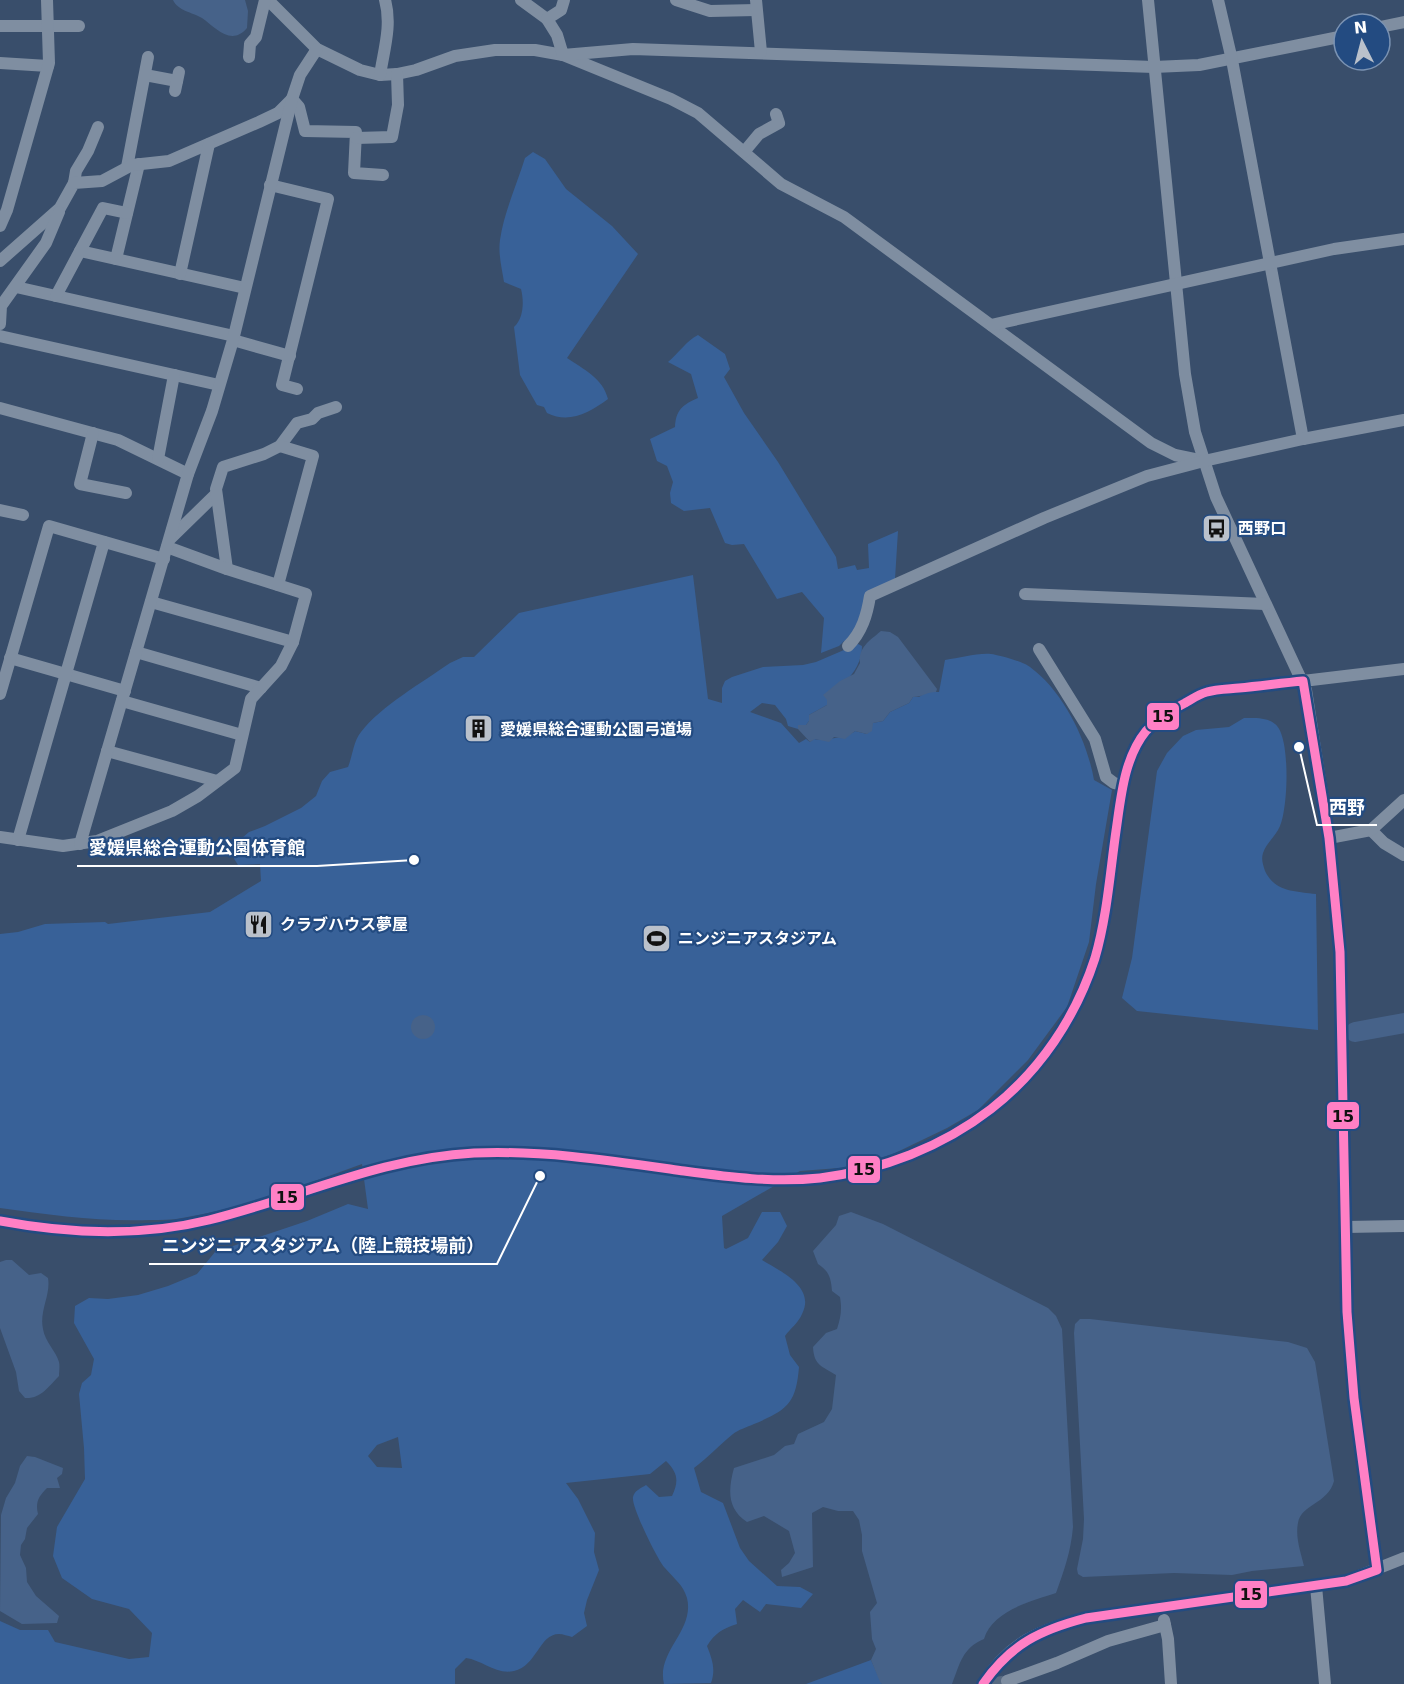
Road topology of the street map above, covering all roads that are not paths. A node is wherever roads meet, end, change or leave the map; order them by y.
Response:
1 (47, 0) edge
2 (266, 0) edge
3 (385, 0) edge
4 (521, 0) edge
5 (564, 0) edge
6 (676, 0) edge
7 (1148, 0) edge
8 (1218, 0) edge
9 (756, 5) edge
10 (547, 19) junction
11 (0, 26) edge
12 (79, 26) dead end
13 (48, 27) junction
14 (1332, 39) edge
15 (316, 49) junction
16 (761, 52) junction
17 (562, 55) junction
18 (148, 57) dead end
19 (249, 57) dead end
20 (1232, 60) junction
21 (0, 63) edge
22 (48, 66) junction
23 (1154, 67) junction
24 (397, 74) junction
25 (145, 75) junction
26 (380, 75) junction
27 (177, 82) dead end
28 (292, 99) junction
29 (779, 123) dead end
30 (98, 127) dead end
31 (356, 138) junction
32 (209, 144) junction
33 (744, 153) junction
34 (133, 166) junction
35 (383, 175) dead end
36 (75, 183) junction
37 (270, 185) junction
38 (60, 208) junction
39 (3, 209) edge
40 (127, 213) junction
41 (0, 226) edge
42 (1404, 239) edge
43 (80, 251) junction
44 (116, 260) junction
45 (0, 261) edge
46 (1271, 264) junction
47 (180, 273) junction
48 (1176, 284) junction
49 (16, 287) junction
50 (245, 288) junction
51 (56, 296) junction
52 (0, 324) edge
53 (990, 325) junction
54 (0, 336) edge
55 (233, 338) junction
56 (290, 356) junction
57 (174, 375) junction
58 (219, 385) junction
59 (297, 389) dead end
60 (0, 408) edge
61 (336, 408) dead end
62 (1404, 420) edge
63 (93, 433) junction
64 (1303, 439) junction
65 (280, 446) junction
66 (158, 459) junction
67 (1204, 461) junction
68 (188, 474) junction
69 (126, 494) dead end
70 (216, 494) junction
71 (0, 510) edge
72 (23, 515) dead end
73 (104, 542) junction
74 (167, 548) junction
75 (227, 569) junction
76 (278, 585) junction
77 (1025, 594) dead end
78 (151, 602) junction
79 (1265, 604) junction
80 (292, 642) junction
81 (848, 646) dead end
82 (1039, 649) dead end
83 (136, 652) junction
84 (10, 658) junction
85 (1404, 669) edge
86 (66, 674) junction
87 (1305, 686) junction
88 (261, 688) junction
89 (0, 694) edge
90 (123, 696) junction
91 (242, 735) junction
92 (107, 751) junction
93 (217, 781) junction
94 (1122, 785) dead end
95 (1404, 800) edge
96 (1371, 830) junction
97 (0, 837) edge
98 (1329, 838) junction
99 (18, 840) junction
100 (80, 844) junction
101 (1404, 855) edge
102 (1404, 1226) edge
103 (1345, 1227) junction
104 (1404, 1558) edge
105 (1377, 1570) junction
106 (1316, 1586) junction
107 (1162, 1608) junction
108 (1165, 1625) junction
109 (1010, 1682) edge
110 (983, 1684) edge
111 (1171, 1684) edge
112 (1324, 1684) edge

1 - 13 street
2 - 15 street
2 - 19 street
3 - 26 street
4 - 10 street
5 - 10 street
6 - 9 street
7 - 23 street
8 - 20 street
9 - 16 street
10 - 17 street
11 - 13 street
12 - 13 street
13 - 22 street
14 - 20 street
15 - 26 street
15 - 28 street
16 - 17 street
16 - 23 street
17 - 24 street
17 - 33 street
18 - 25 street
20 - 23 street
20 - 46 street
21 - 22 street
22 - 39 street
23 - 48 street
24 - 26 street
24 - 31 street
25 - 27 street
25 - 34 street
28 - 31 street
28 - 32 street
28 - 37 street
29 - 33 street
30 - 36 street
31 - 35 street
32 - 34 street
32 - 47 street
33 - 53 street
34 - 36 street
34 - 40 street
36 - 38 street
37 - 50 street
37 - 56 street
38 - 45 street
38 - 49 street
39 - 41 street
40 - 43 street
40 - 44 street
42 - 46 street
43 - 44 street
43 - 51 street
44 - 47 street
46 - 48 street
46 - 64 street
47 - 50 street
48 - 53 street
48 - 67 street
49 - 51 street
49 - 52 street
50 - 55 street
51 - 55 street
53 - 67 street
54 - 57 street
55 - 56 street
55 - 58 street
56 - 59 street
57 - 58 street
57 - 66 street
58 - 68 street
60 - 63 street
61 - 65 street
62 - 64 street
63 - 66 street
63 - 69 street
64 - 67 street
65 - 70 street
65 - 76 street
66 - 68 street
67 - 79 street
67 - 81 street
68 - 74 street
70 - 74 street
70 - 75 street
71 - 72 street
73 - 74 street
73 - 84 street
73 - 86 street
74 - 75 street
74 - 78 street
75 - 76 street
76 - 80 street
77 - 79 street
78 - 80 street
78 - 83 street
79 - 87 street
80 - 88 street
82 - 94 street
83 - 88 street
83 - 90 street
84 - 86 street
84 - 89 street
85 - 87 street
86 - 90 street
86 - 99 street
87 - 98 street
88 - 91 street
90 - 91 street
90 - 92 street
91 - 93 street
92 - 93 street
92 - 100 street
93 - 100 street
95 - 96 street
96 - 98 street
96 - 101 street
97 - 99 street
98 - 103 street
99 - 100 street
102 - 103 street
103 - 105 street
104 - 105 street
105 - 106 street
106 - 107 street
106 - 112 street
107 - 108 street
107 - 110 street
108 - 109 street
108 - 111 street

